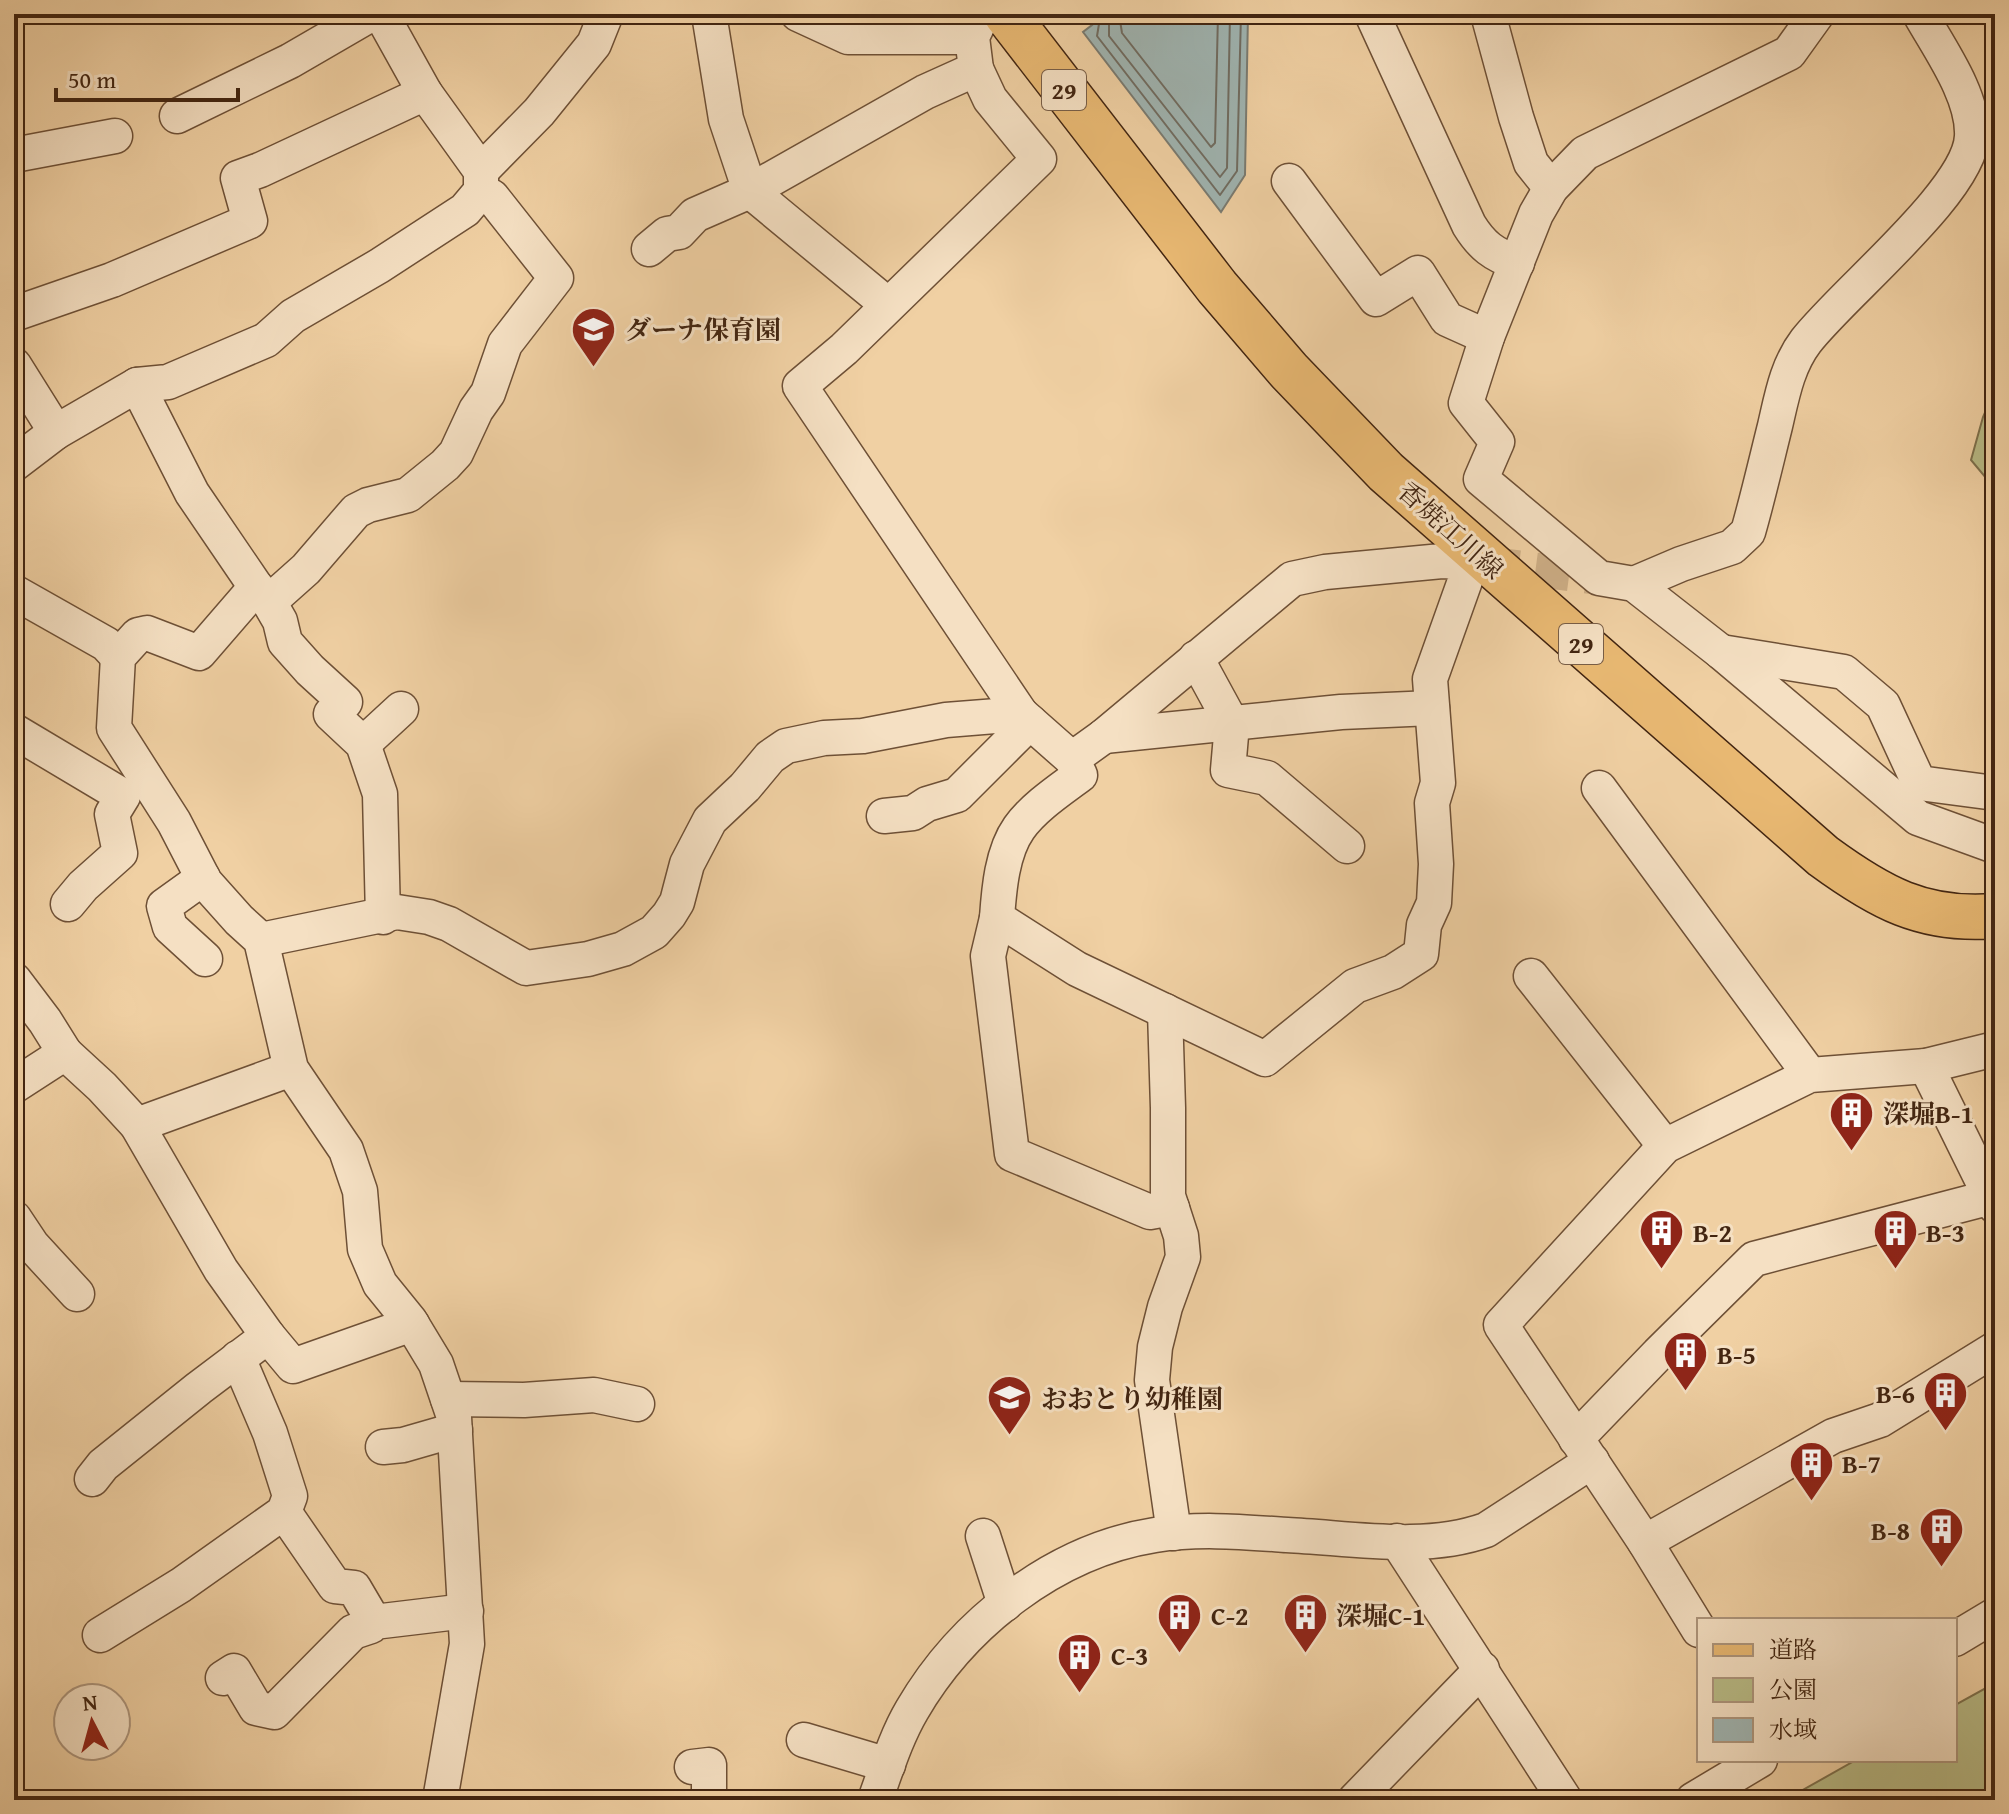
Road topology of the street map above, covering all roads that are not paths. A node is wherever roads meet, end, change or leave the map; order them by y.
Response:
1 (371, 14) edge
2 (381, 14) edge
3 (606, 14) edge
4 (709, 14) edge
5 (798, 14) edge
6 (1042, 14) edge
7 (1372, 14) edge
8 (1488, 14) edge
9 (1817, 14) edge
10 (1920, 14) edge
11 (984, 34) edge
12 (425, 93) junction
13 (177, 116) dead end
14 (115, 136) dead end
15 (1984, 136) edge
16 (14, 155) edge
17 (1133, 157) junction
18 (481, 181) junction
19 (1289, 181) dead end
20 (1551, 188) junction
21 (750, 191) junction
22 (649, 249) dead end
23 (1517, 263) junction
24 (1228, 278) junction
25 (888, 305) junction
26 (14, 314) edge
27 (1487, 337) junction
28 (14, 365) edge
29 (137, 385) junction
30 (56, 432) junction
31 (14, 464) edge
32 (1634, 584) junction
33 (14, 592) edge
34 (262, 594) junction
35 (1721, 652) junction
36 (118, 657) junction
37 (1196, 658) junction
38 (1432, 708) junction
39 (401, 709) dead end
40 (1025, 718) junction
41 (1232, 724) junction
42 (14, 731) edge
43 (1104, 736) junction
44 (363, 744) junction
45 (1072, 759) junction
46 (1599, 788) dead end
47 (1995, 793) edge
48 (884, 816) dead end
49 (1347, 846) dead end
50 (1995, 846) edge
51 (203, 878) junction
52 (1995, 887) edge
53 (68, 904) dead end
54 (1995, 916) edge
55 (383, 917) junction
56 (997, 918) junction
57 (261, 940) junction
58 (205, 959) dead end
59 (1531, 976) dead end
60 (14, 980) edge
61 (1165, 1011) junction
62 (1995, 1049) edge
63 (65, 1053) junction
64 (1926, 1066) junction
65 (291, 1069) junction
66 (1810, 1075) junction
67 (14, 1086) edge
68 (137, 1125) junction
69 (1665, 1146) junction
70 (1994, 1200) edge
71 (1172, 1208) junction
72 (14, 1218) edge
73 (77, 1294) dead end
74 (412, 1324) junction
75 (268, 1336) junction
76 (1995, 1349) edge
77 (238, 1358) junction
78 (637, 1404) dead end
79 (451, 1415) junction
80 (383, 1447) dead end
81 (1584, 1450) junction
82 (92, 1479) dead end
83 (284, 1512) junction
84 (1174, 1533) junction
85 (983, 1536) dead end
86 (1397, 1541) junction
87 (1645, 1542) junction
88 (1005, 1604) junction
89 (466, 1611) junction
90 (1995, 1615) edge
91 (374, 1622) junction
92 (1697, 1627) edge
93 (100, 1635) dead end
94 (1957, 1638) edge
95 (1482, 1669) junction
96 (223, 1678) dead end
97 (804, 1740) dead end
98 (1757, 1762) edge
99 (888, 1765) junction
100 (692, 1767) dead end
101 (1550, 1793) edge
102 (440, 1800) edge
103 (709, 1800) edge
104 (875, 1800) edge
105 (1355, 1800) edge
106 (1693, 1800) edge

1 - 13 street
2 - 12 street
3 - 18 street
4 - 21 street
5 - 11 street
6 - 17 main road, 香焼江川線 / 29
7 - 23 street
8 - 20 street
9 - 20 street
10 - 15 street
11 - 17 main road, 香焼江川線 / 29
11 - 21 street
11 - 25 street
12 - 18 street
12 - 26 street
14 - 16 street
15 - 32 street
17 - 24 main road, 香焼江川線 / 29
18 - 29 street
18 - 34 street
19 - 27 street
20 - 23 street
21 - 22 street
21 - 25 street
23 - 27 street
24 - 52 main road, 香焼江川線 / 29
24 - 54 main road, 香焼江川線 / 29
25 - 40 street
27 - 32 street
28 - 30 street
29 - 30 street
29 - 34 street
30 - 31 street
32 - 35 street
33 - 36 street
34 - 36 street
34 - 44 street
35 - 47 street
35 - 50 street
36 - 51 street
37 - 38 street
37 - 41 street
37 - 43 street
38 - 41 street
38 - 61 street
39 - 44 street
40 - 45 street
40 - 48 street
40 - 55 street
41 - 43 street
41 - 49 street
42 - 53 street
43 - 45 street
44 - 55 street
45 - 56 street
46 - 66 street
51 - 57 street
51 - 58 street
55 - 57 street
56 - 61 street
56 - 71 street
57 - 65 street
59 - 69 street
60 - 63 street
61 - 71 street
62 - 64 street
63 - 67 street
63 - 68 street
64 - 66 street
64 - 70 street
65 - 68 street
65 - 74 street
66 - 69 street
68 - 75 street
69 - 81 street
70 - 81 street
71 - 84 street
72 - 73 street
74 - 75 street
74 - 79 street
75 - 77 street
76 - 87 street
77 - 82 street
77 - 83 street
78 - 79 street
79 - 80 street
79 - 89 street
81 - 86 street
81 - 87 street
83 - 91 street
83 - 93 street
84 - 86 street
84 - 88 street
85 - 88 street
86 - 95 street
87 - 92 street
88 - 99 street
89 - 91 street
89 - 102 street
90 - 94 street
91 - 96 street
95 - 101 street
95 - 105 street
97 - 99 street
98 - 106 street
99 - 104 street
100 - 103 street

